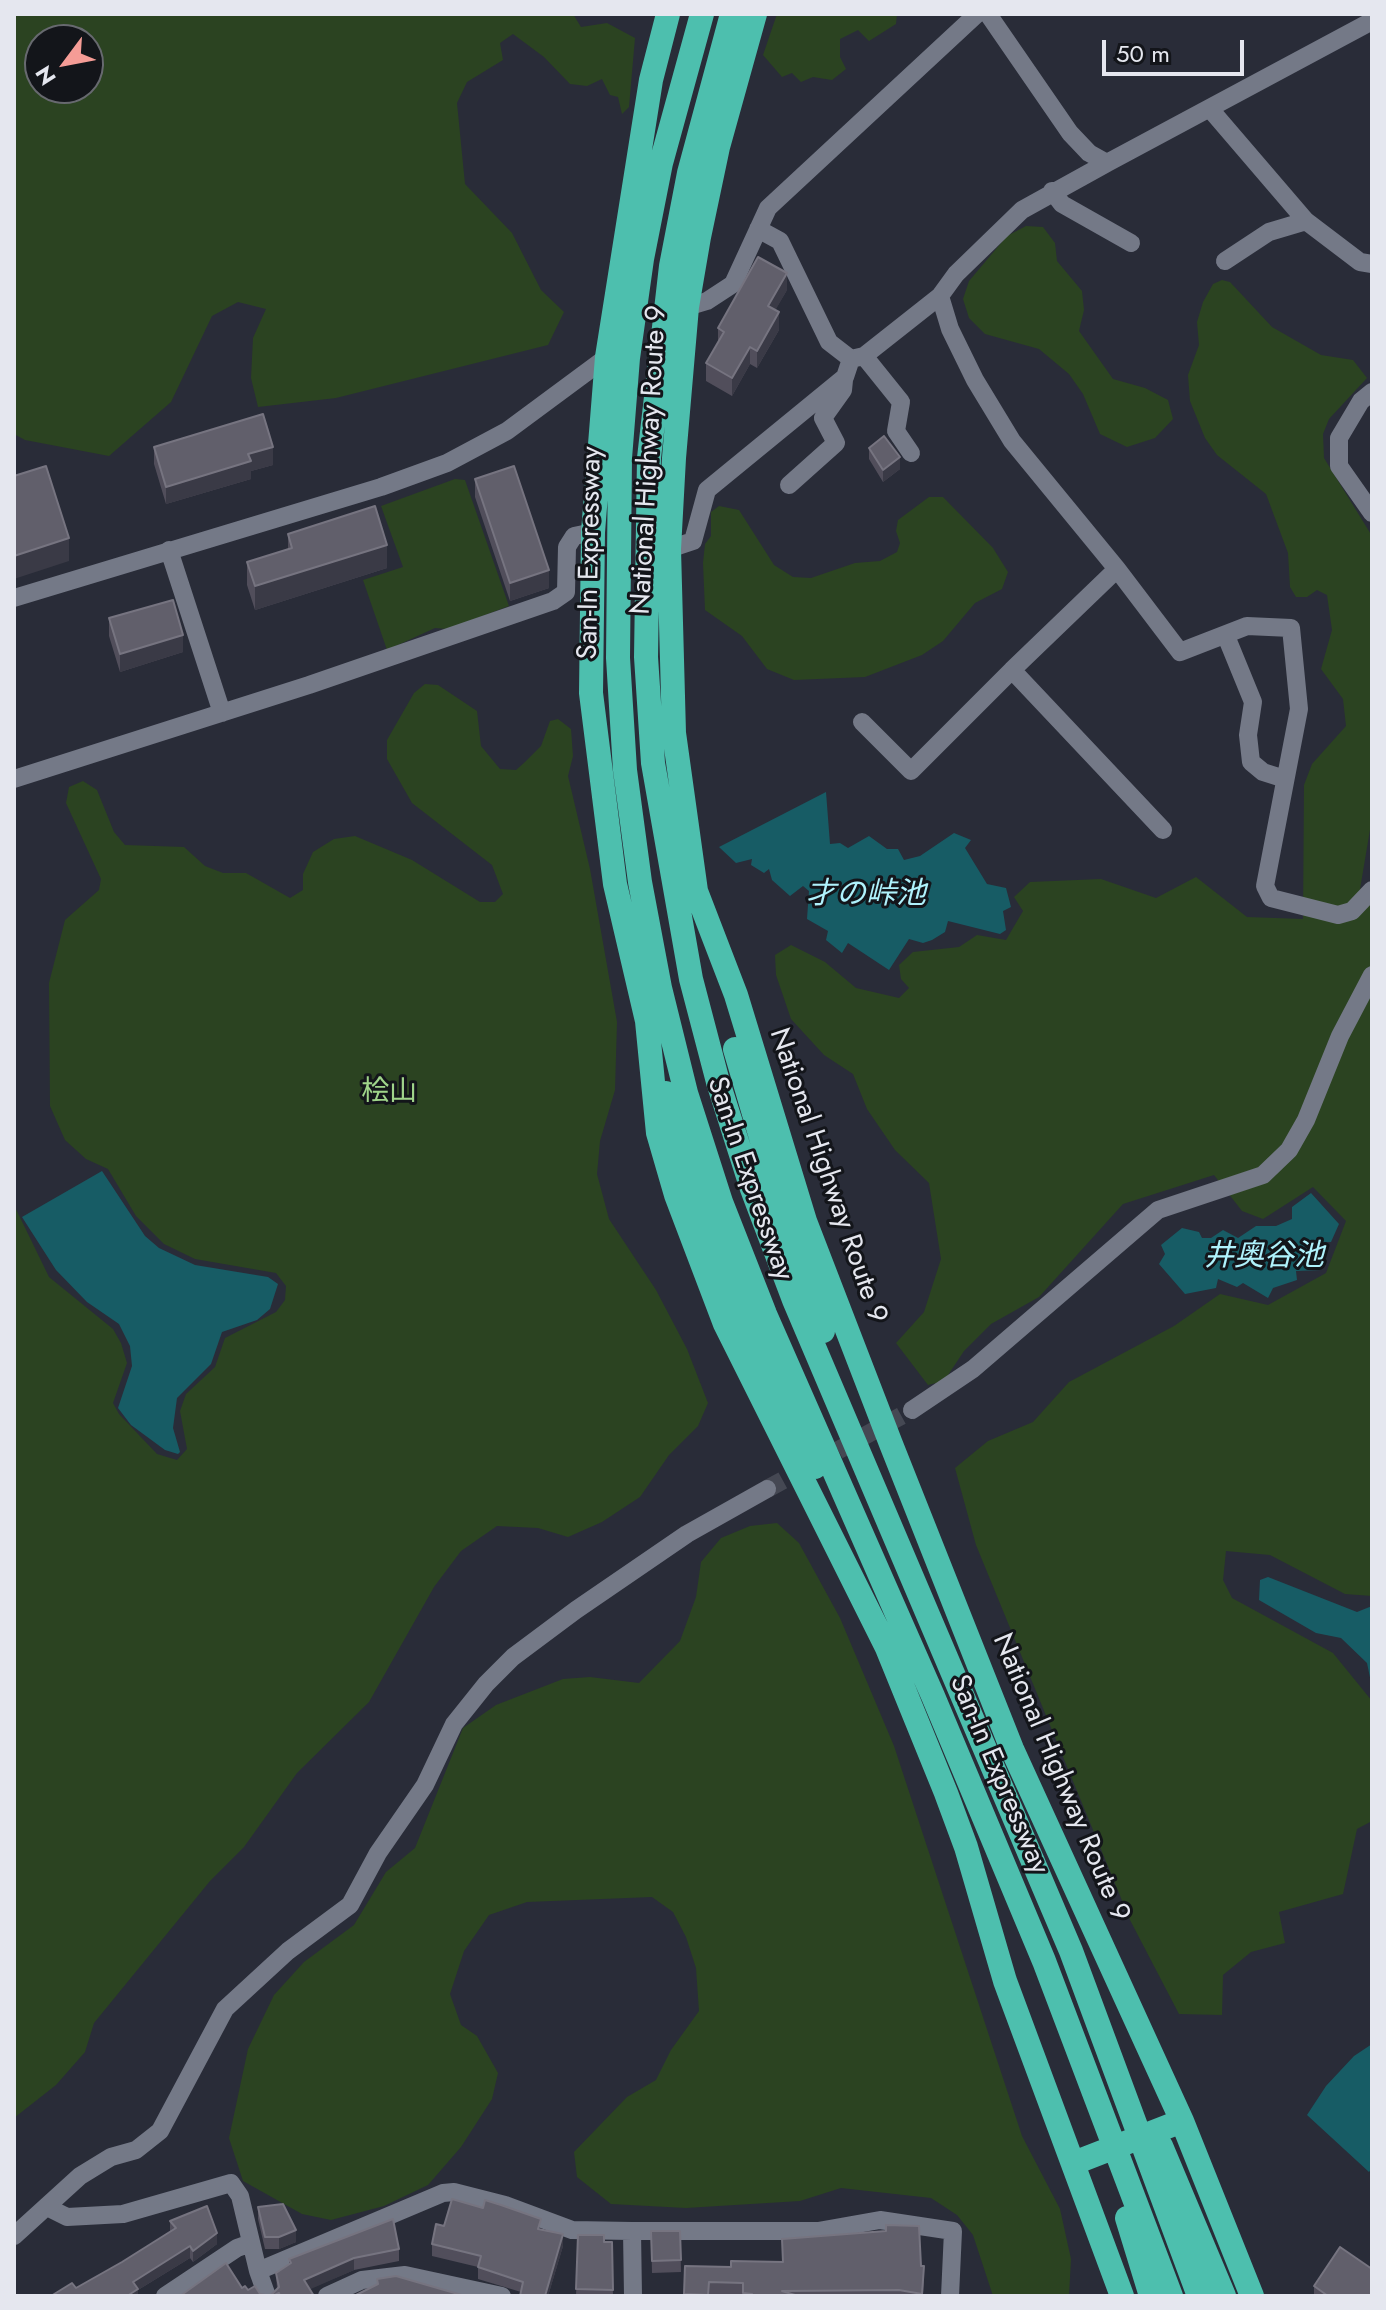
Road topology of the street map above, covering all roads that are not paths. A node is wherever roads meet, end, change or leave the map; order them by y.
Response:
1 (668, 14) edge
2 (702, 14) edge
3 (732, 14) edge
4 (755, 14) edge
5 (977, 14) edge
6 (988, 14) edge
7 (1372, 21) edge
8 (1210, 109) junction
9 (1107, 163) junction
10 (1052, 191) junction
11 (1306, 221) junction
12 (758, 229) junction
13 (1131, 243) dead end
14 (1225, 261) dead end
15 (1372, 264) edge
16 (940, 296) junction
17 (687, 307) junction
18 (607, 357) junction
19 (853, 364) junction
20 (1372, 392) edge
21 (911, 453) dead end
22 (789, 485) dead end
23 (1372, 513) edge
24 (593, 532) junction
25 (669, 549) junction
26 (169, 550) junction
27 (1117, 569) junction
28 (14, 598) edge
29 (1226, 636) junction
30 (1012, 670) junction
31 (222, 713) junction
32 (862, 722) dead end
33 (14, 779) edge
34 (1285, 779) junction
35 (1163, 830) dead end
36 (1372, 890) edge
37 (696, 891) junction
38 (1372, 975) edge
39 (647, 1021) junction
40 (912, 1410) tunnel mouth
41 (767, 1489) tunnel mouth
42 (960, 1683) junction
43 (933, 1696) junction
44 (1071, 1951) junction
45 (1044, 1961) junction
46 (1178, 2123) junction
47 (1078, 2161) junction
48 (47, 2207) junction
49 (632, 2231) junction
50 (14, 2236) edge
51 (251, 2243) junction
52 (258, 2271) junction
53 (165, 2296) edge
54 (267, 2296) edge
55 (327, 2296) edge
56 (502, 2296) edge
57 (633, 2296) edge
58 (950, 2296) edge
59 (1122, 2296) edge
60 (1151, 2296) edge
61 (1171, 2296) edge
62 (1199, 2296) edge
63 (1224, 2296) edge
64 (1252, 2296) edge

1 - 18 highway, National Highway Route 9
2 - 43 highway, San-In Expressway
3 - 42 highway, San-In Expressway
4 - 17 highway, National Highway Route 9
5 - 12 street
6 - 9 street
7 - 8 street
8 - 9 street
8 - 11 street
9 - 10 street
10 - 13 street
10 - 16 street
11 - 14 street
11 - 15 street
12 - 17 street
12 - 19 street
16 - 19 street
16 - 27 street
17 - 25 highway, National Highway Route 9
18 - 24 highway, National Highway Route 9
18 - 26 street
19 - 21 street
19 - 22 street
19 - 25 street
20 - 23 street
24 - 31 street
24 - 39 highway, National Highway Route 9
25 - 37 highway, National Highway Route 9
26 - 28 street
26 - 31 street
27 - 29 street
27 - 30 street
29 - 34 street
29 - 34 street
30 - 32 street
30 - 35 street
31 - 33 street
34 - 36 street
37 - 42 highway
37 - 46 highway, National Highway Route 9
38 - 40 street
39 - 43 highway
39 - 47 highway, National Highway Route 9
41 - 48 street
42 - 44 highway, San-In Expressway
43 - 45 highway, San-In Expressway
44 - 62 highway, San-In Expressway
44 - 63 highway
45 - 60 highway
45 - 61 highway, San-In Expressway
46 - 47 highway
46 - 64 highway, National Highway Route 9
47 - 59 highway, National Highway Route 9
48 - 50 street
48 - 51 street
49 - 52 street
49 - 57 street
49 - 58 street
51 - 52 street
51 - 53 street
52 - 54 street
55 - 56 street

